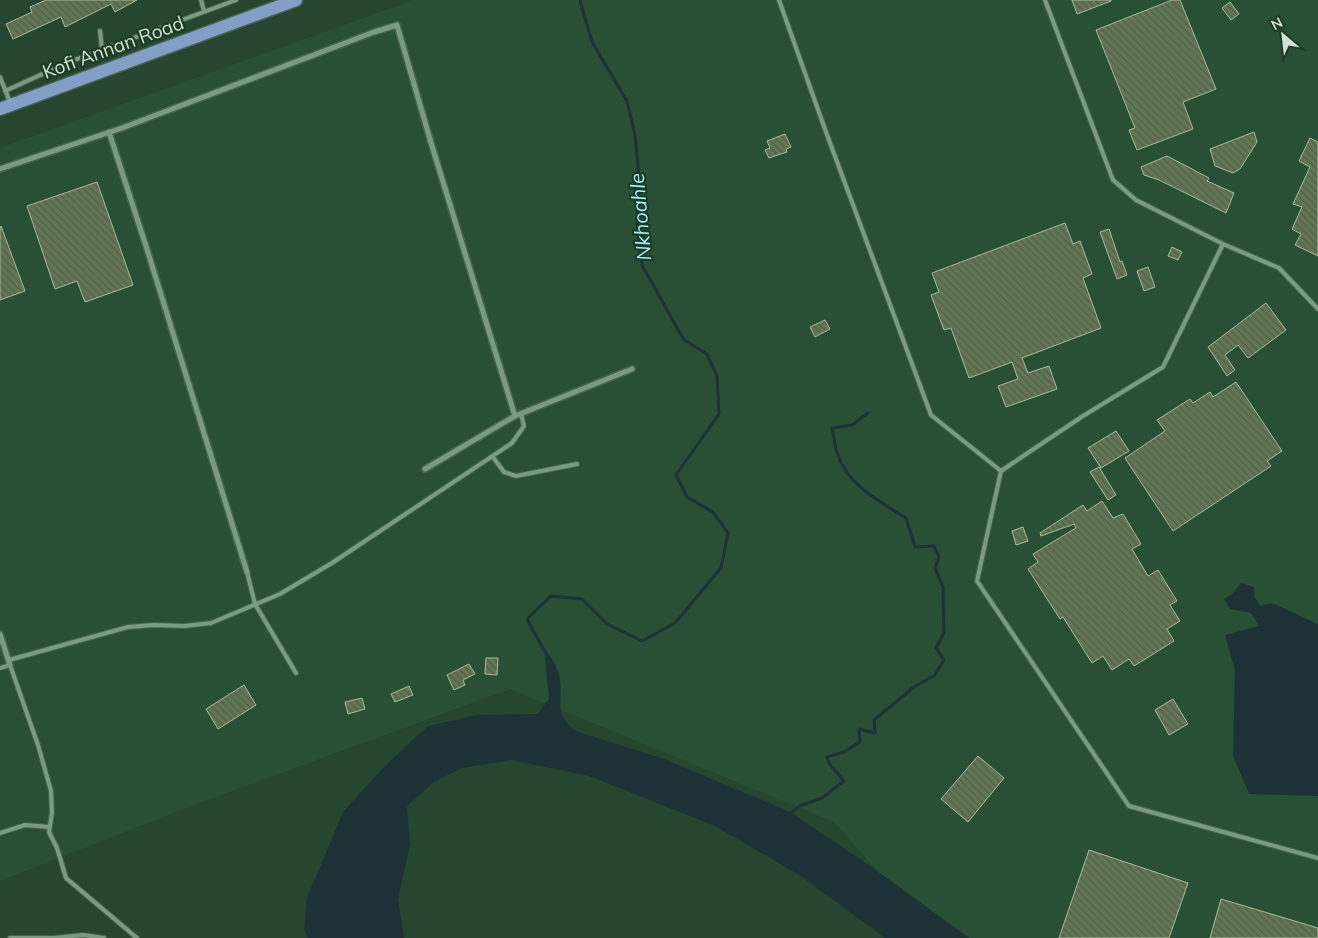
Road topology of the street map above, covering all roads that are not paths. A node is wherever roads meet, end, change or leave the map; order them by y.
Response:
1 (201, 0) edge
2 (236, 0) edge
3 (296, 0) edge
4 (779, 0) edge
5 (1045, 0) edge
6 (204, 12) junction
7 (100, 31) dead end
8 (102, 49) junction
9 (0, 76) edge
10 (5, 91) junction
11 (6, 107) edge
12 (109, 132) junction
13 (0, 169) edge
14 (1223, 244) junction
15 (1318, 309) edge
16 (632, 369) dead end
17 (521, 414) junction
18 (515, 416) junction
19 (493, 457) junction
20 (577, 464) dead end
21 (425, 469) dead end
22 (1002, 471) junction
23 (247, 572) joint
24 (255, 604) junction
25 (0, 634) edge
26 (9, 662) junction
27 (0, 668) edge
28 (296, 673) dead end
29 (50, 827) junction
30 (0, 833) edge
31 (1318, 858) edge
32 (10, 938) edge
33 (104, 938) edge
34 (137, 938) edge

1 - 6 lane
2 - 6 lane
3 - 11 main road, Kofi Annan Road
4 - 22 lane
5 - 14 lane
6 - 8 lane
7 - 8 lane
8 - 10 lane
9 - 10 lane
10 - 11 lane
12 - 13 street
12 - 18 street
12 - 23 street
14 - 15 lane
14 - 22 lane
16 - 17 street
17 - 18 street
17 - 19 lane
18 - 21 street
19 - 20 lane
19 - 24 lane
22 - 31 lane
23 - 24 lane
24 - 26 lane
24 - 28 lane
25 - 26 street
26 - 27 lane
26 - 29 lane
29 - 30 lane
29 - 34 lane
32 - 33 lane

